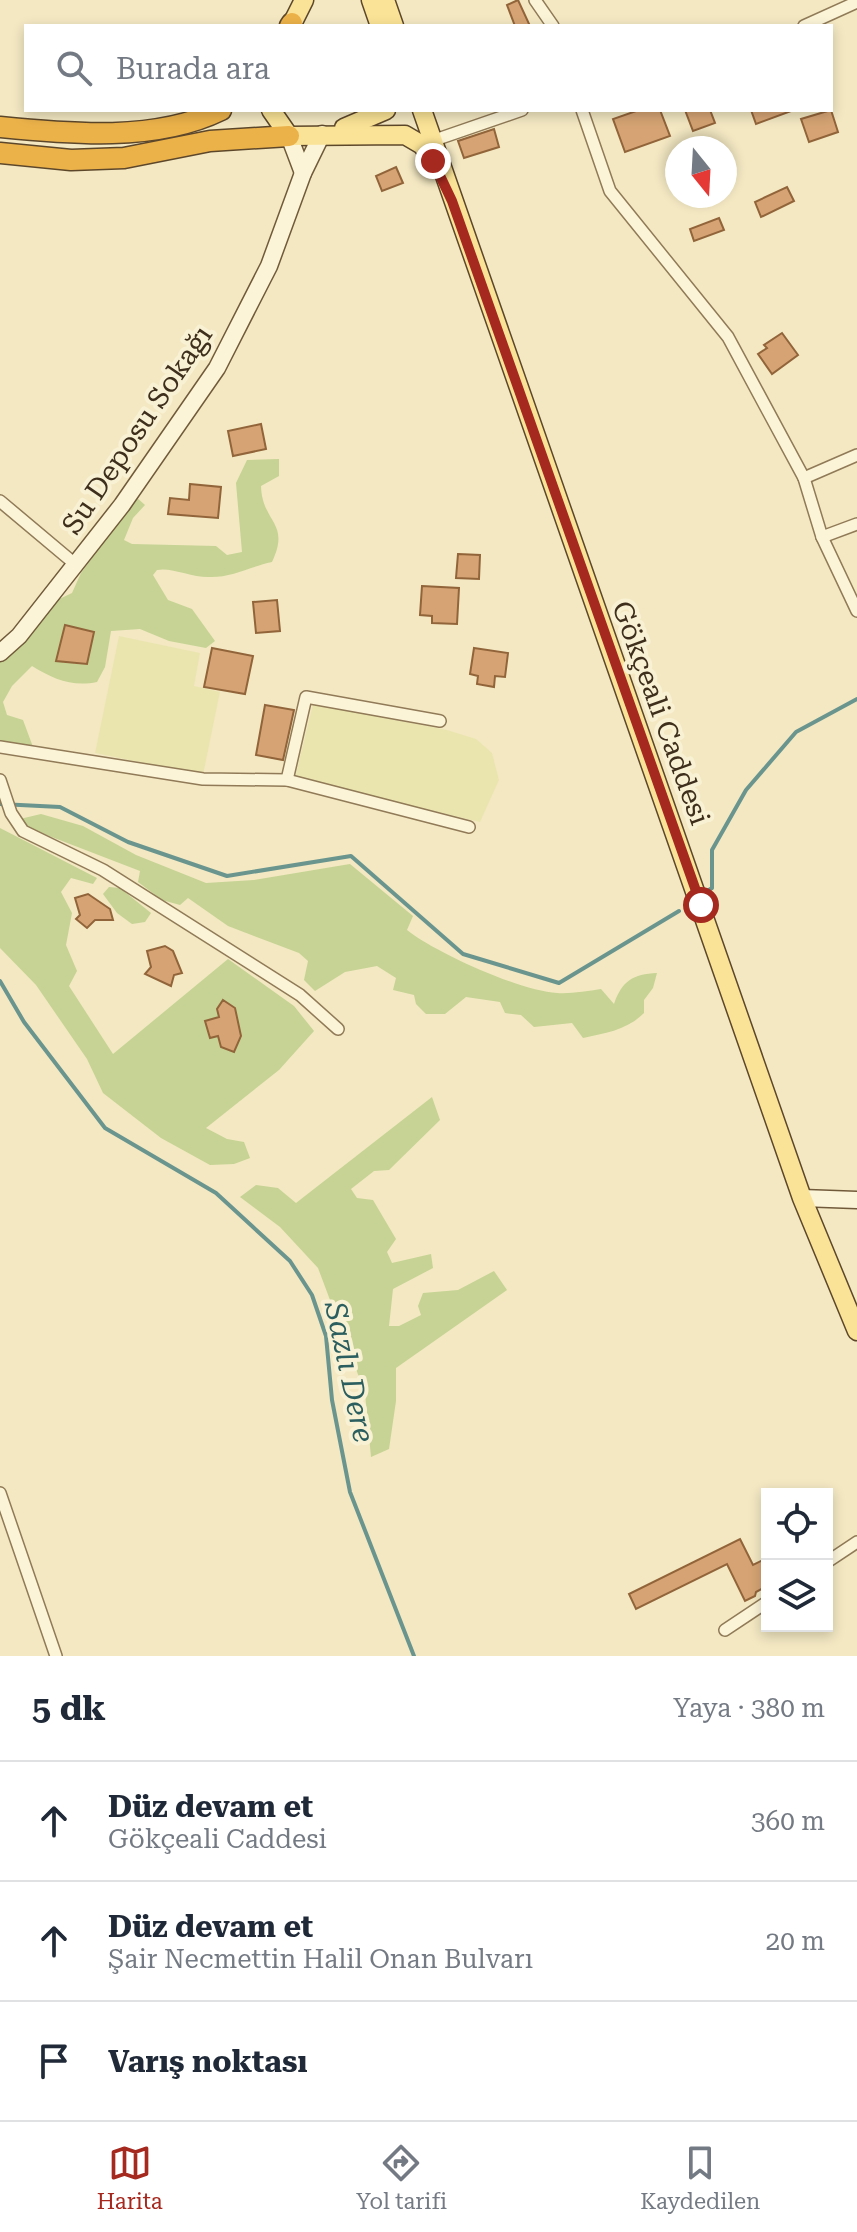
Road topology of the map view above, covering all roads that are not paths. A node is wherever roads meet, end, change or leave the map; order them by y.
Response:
1 (304, 0) edge
2 (371, 0) edge
3 (385, 0) edge
4 (535, 0) edge
5 (857, 2) edge
6 (292, 24) edge
7 (379, 24) edge
8 (393, 24) edge
9 (551, 24) edge
10 (808, 24) edge
11 (216, 112) edge
12 (272, 112) edge
13 (382, 112) edge
14 (423, 112) edge
15 (516, 112) edge
16 (583, 112) edge
17 (0, 127) edge
18 (322, 134) junction
19 (289, 136) junction
20 (432, 141) junction
21 (0, 153) edge
22 (303, 173) junction
23 (452, 201) junction
24 (857, 455) edge
25 (804, 478) junction
26 (0, 501) edge
27 (857, 524) edge
28 (822, 537) junction
29 (75, 564) junction
30 (857, 611) edge
31 (0, 653) edge
32 (440, 721) dead end
33 (0, 747) edge
34 (0, 780) edge
35 (287, 780) junction
36 (469, 827) dead end
37 (338, 1029) dead end
38 (802, 1198) junction
39 (857, 1200) edge
40 (857, 1331) edge
41 (0, 1493) edge
42 (857, 1542) edge
43 (830, 1560) edge
44 (761, 1606) edge
45 (725, 1630) dead end
46 (56, 1656) edge

1 - 6 main road
2 - 7 main road
3 - 8 main road
4 - 9 street
5 - 10 street
11 - 17 highway
12 - 19 main road
13 - 18 main road
14 - 20 main road, Gökçeali Caddesi
15 - 20 street
16 - 25 street
18 - 19 main road
18 - 22 street, Su Deposu Sokağı
18 - 23 main road
19 - 21 highway
19 - 22 street
20 - 23 main road, Gökçeali Caddesi
22 - 29 street, Su Deposu Sokağı
23 - 38 main road, Gökçeali Caddesi
24 - 25 street
25 - 28 street
26 - 29 street
27 - 28 street
28 - 30 street
29 - 31 street, Su Deposu Sokağı
32 - 35 street
33 - 35 street
34 - 37 street
35 - 36 street
38 - 39 street
38 - 40 main road, Gökçeali Caddesi
41 - 46 street
42 - 43 street
44 - 45 street

